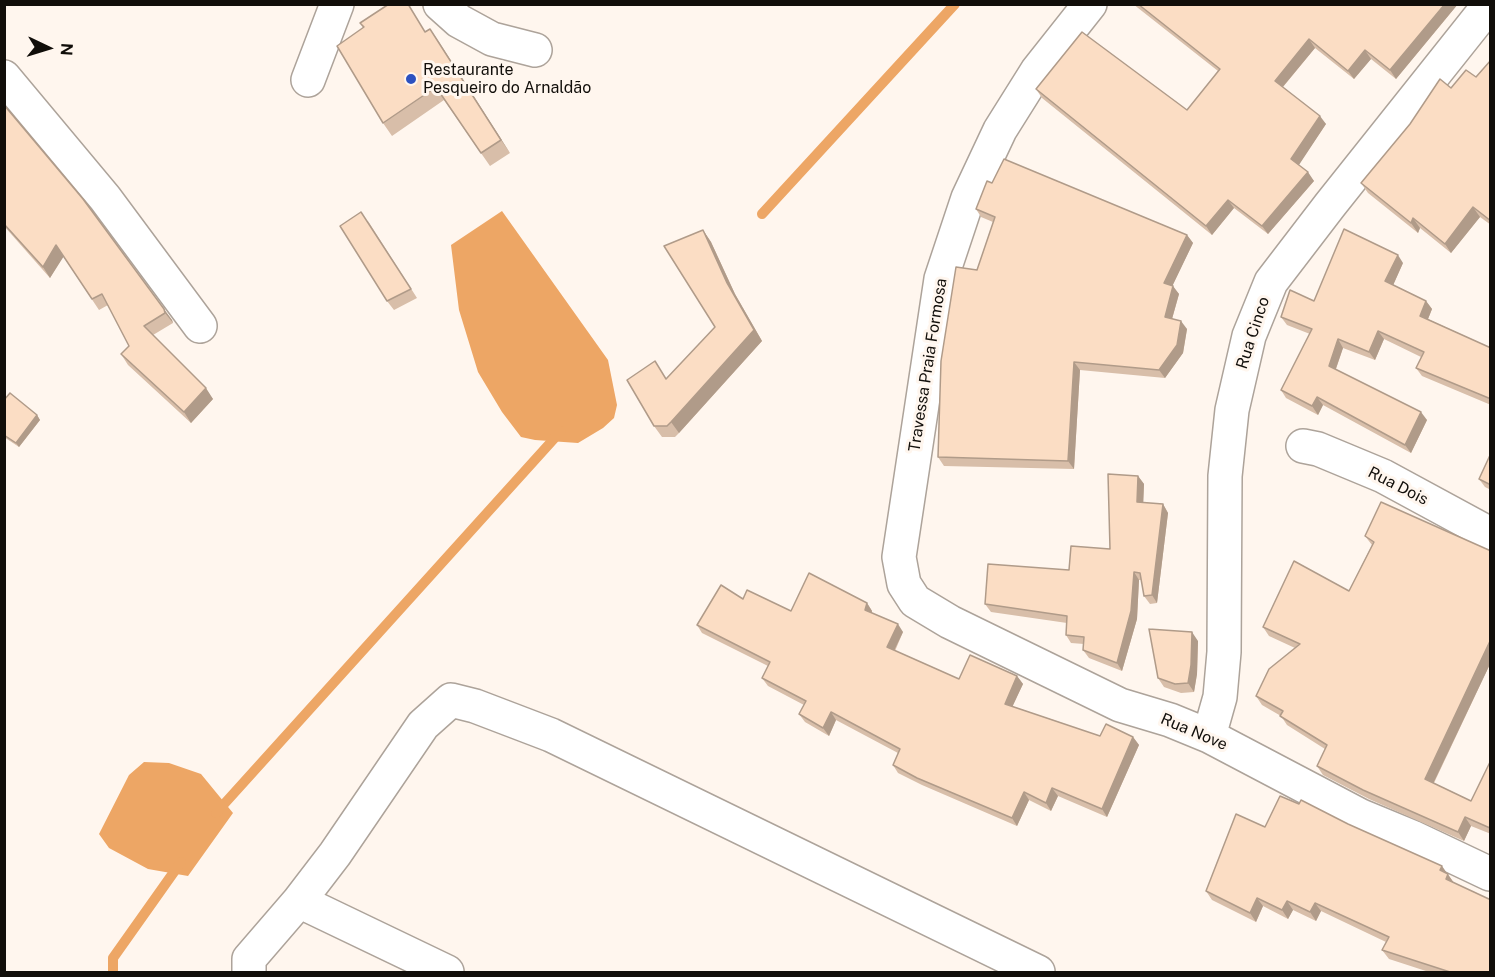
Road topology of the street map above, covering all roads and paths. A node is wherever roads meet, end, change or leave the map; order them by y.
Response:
1 (337, 4) edge
2 (440, 4) edge
3 (1090, 4) edge
4 (1490, 4) edge
5 (535, 50) dead end
6 (4, 77) edge
7 (308, 80) dead end
8 (200, 326) dead end
9 (1303, 446) dead end
10 (1491, 534) edge
11 (904, 584) joint
12 (1209, 736) junction
13 (1491, 874) edge
14 (299, 901) junction
15 (249, 972) edge
16 (447, 972) edge
17 (1038, 972) edge

1 - 7 street
2 - 5 street
3 - 11 street, Travessa Praia Formosa
4 - 12 street, Rua Cinco
6 - 8 street
9 - 10 street, Rua Dois
11 - 12 street, Rua Nove
12 - 13 street, Rua Nove
14 - 15 street
14 - 16 street
14 - 17 street

